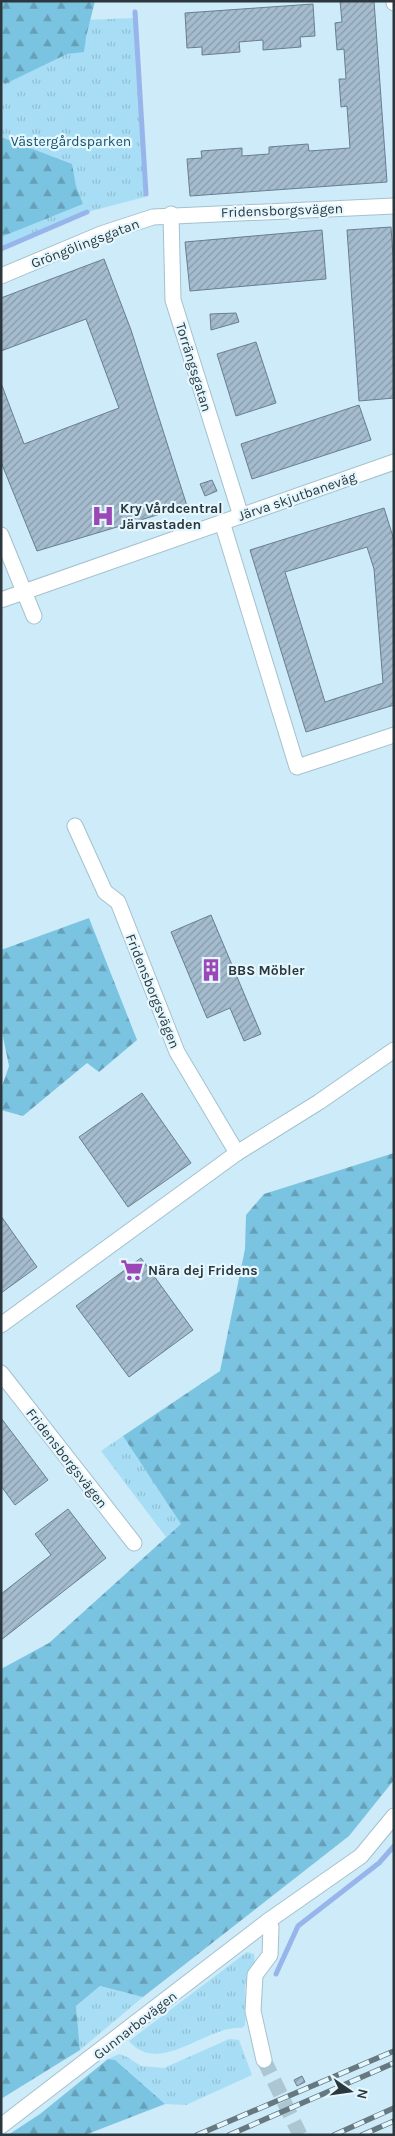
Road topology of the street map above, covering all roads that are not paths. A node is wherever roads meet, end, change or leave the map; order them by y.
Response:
1 (394, 206) edge
2 (171, 214) junction
3 (1, 276) edge
4 (394, 462) edge
5 (241, 516) junction
6 (222, 522) junction
7 (1, 535) edge
8 (24, 591) junction
9 (1, 600) edge
10 (34, 616) dead end
11 (394, 736) edge
12 (75, 826) dead end
13 (394, 1050) edge
14 (237, 1153) junction
15 (1, 1324) edge
16 (1, 1373) edge
17 (134, 1543) dead end
18 (394, 1816) edge
19 (268, 1921) junction
20 (264, 2060) tunnel mouth
21 (1, 2126) edge

1 - 2 street, Fridensborgsvägen
2 - 3 street, Gröngölingsgatan
2 - 5 street, Torrängsgatan
4 - 5 street, Järva skjutbaneväg
5 - 6 street, Järva skjutbaneväg
6 - 8 street, Järva skjutbaneväg
6 - 11 street
7 - 8 street
8 - 9 street, Järva skjutbaneväg
8 - 10 street
12 - 14 street, Fridensborgsvägen
13 - 14 street
14 - 15 street
16 - 17 street, Fridensborgsvägen
18 - 19 street, Gunnarbovägen
19 - 20 street
19 - 21 street, Gunnarbovägen

